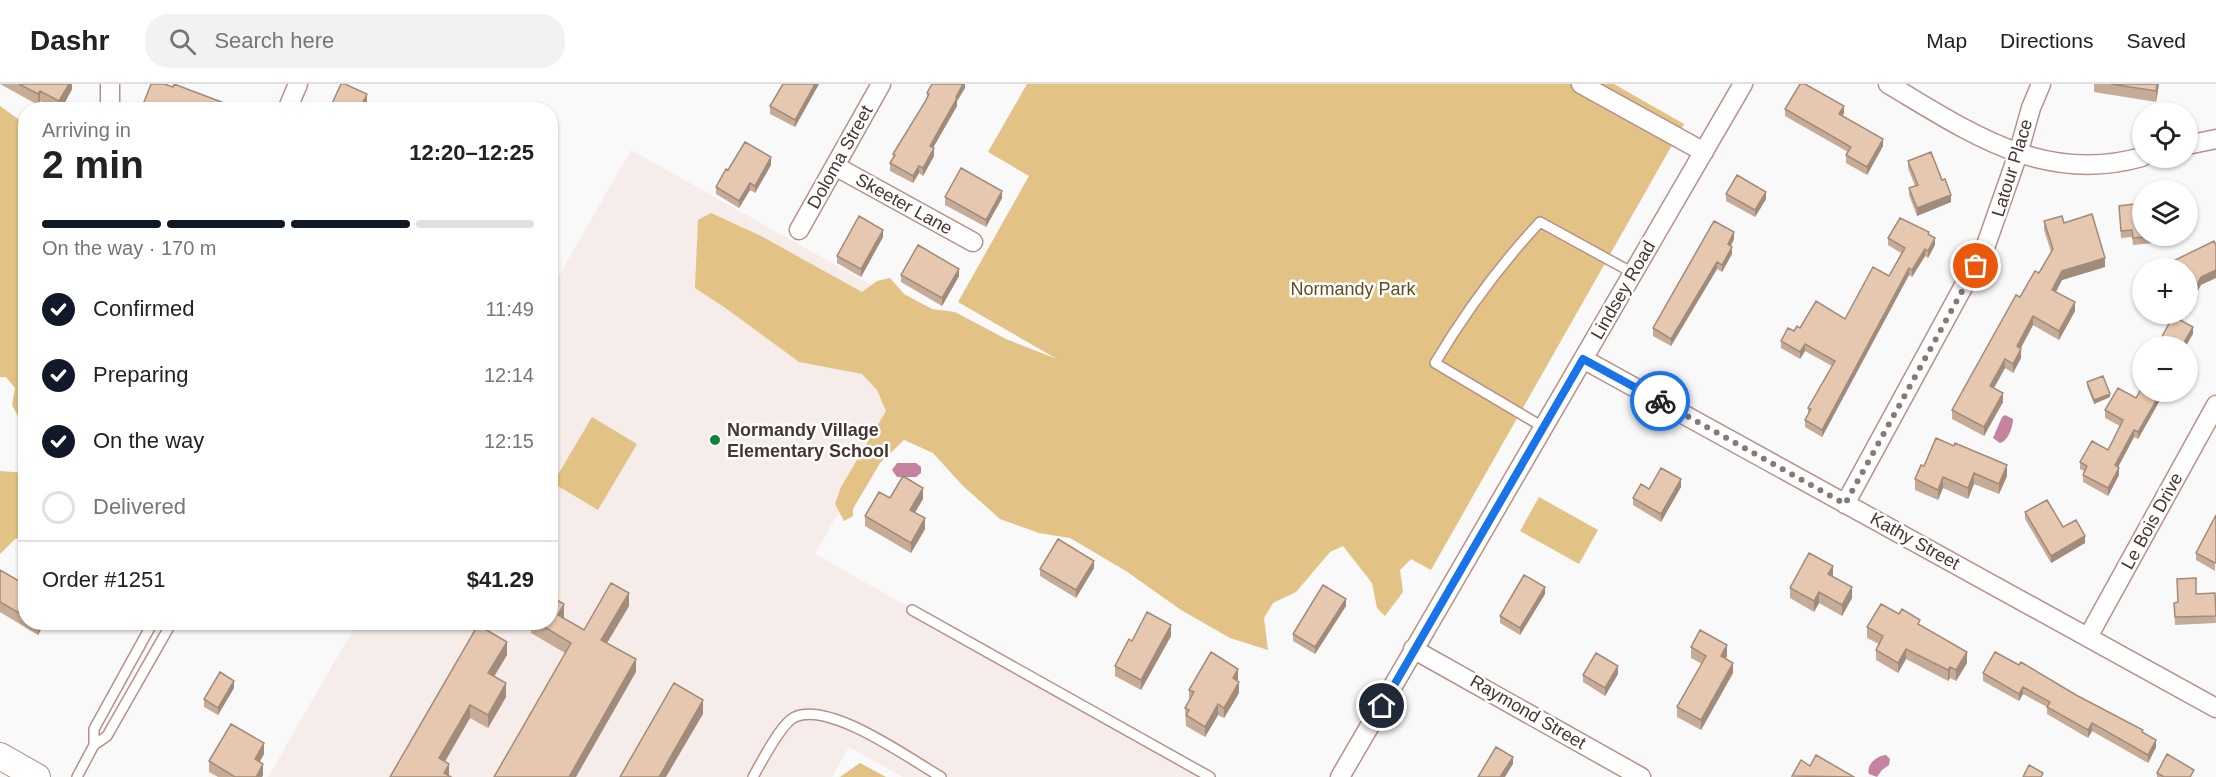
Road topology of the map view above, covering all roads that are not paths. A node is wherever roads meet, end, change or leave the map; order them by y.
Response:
1 (110, 84) edge
2 (298, 84) edge
3 (881, 84) edge
4 (1743, 84) edge
5 (1888, 84) edge
6 (2041, 84) edge
7 (1589, 86) edge
8 (110, 102) edge
9 (290, 102) edge
10 (2216, 139) edge
11 (2198, 143) edge
12 (1704, 152) junction
13 (2018, 154) junction
14 (2132, 159) edge
15 (835, 166) junction
16 (799, 230) dead end
17 (973, 242) dead end
18 (1633, 273) junction
19 (1583, 359) junction
20 (2216, 405) edge
21 (1543, 427) junction
22 (1845, 504) junction
23 (912, 610) dead end
24 (149, 630) edge
25 (167, 630) edge
26 (2088, 637) junction
27 (1413, 649) junction
28 (2216, 708) edge
29 (94, 745) junction
30 (0, 756) edge
31 (27, 775) edge
32 (77, 777) edge
33 (753, 777) edge
34 (941, 777) edge
35 (1210, 777) edge
36 (1340, 777) edge
37 (1641, 777) edge

1 - 8 street
2 - 9 street
3 - 15 street, Doloma Street
4 - 12 street, Lindsey Road
5 - 13 street
6 - 13 street, Latour Place
7 - 12 street
10 - 11 street
12 - 18 street, Lindsey Road
13 - 14 street
13 - 22 street, Latour Place
15 - 16 street, Doloma Street
15 - 17 street, Skeeter Lane
18 - 19 street, Lindsey Road
18 - 21 lane
19 - 21 street, Lindsey Road
19 - 22 street, Kathy Street
20 - 26 street, Le Bois Drive
21 - 27 street, Lindsey Road
22 - 26 street, Kathy Street
23 - 35 lane
24 - 29 lane
25 - 29 lane
26 - 28 street, Kathy Street
27 - 36 street, Lindsey Road
27 - 37 street, Raymond Street
29 - 32 lane
30 - 31 street
33 - 34 lane

